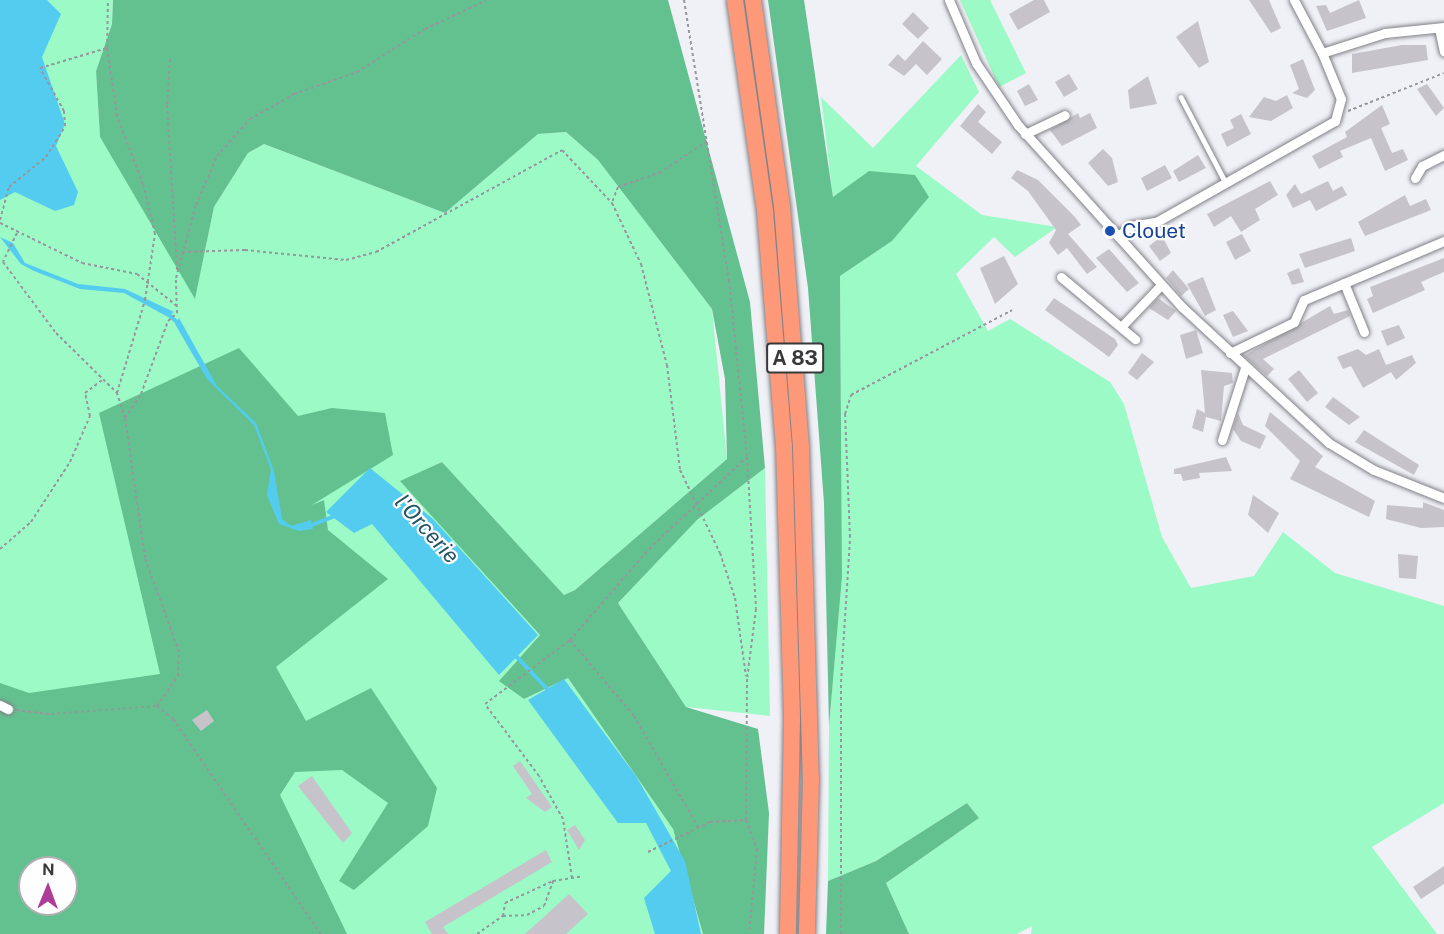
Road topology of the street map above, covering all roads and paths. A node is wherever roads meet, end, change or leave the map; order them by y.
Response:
1 (108, 0) edge
2 (487, 0) edge
3 (684, 0) edge
4 (735, 0) edge
5 (753, 0) edge
6 (949, 0) edge
7 (1294, 0) edge
8 (1442, 27) edge
9 (107, 48) junction
10 (1444, 51) edge
11 (1322, 52) junction
12 (170, 59) dead end
13 (1444, 74) edge
14 (1181, 97) dead end
15 (1342, 111) junction
16 (1065, 115) dead end
17 (1024, 134) junction
18 (708, 140) junction
19 (1444, 155) edge
20 (1415, 178) dead end
21 (1225, 181) junction
22 (612, 203) junction
23 (0, 221) edge
24 (17, 233) junction
25 (1118, 236) junction
26 (1444, 241) edge
27 (182, 252) junction
28 (176, 278) junction
29 (1061, 278) dead end
30 (148, 283) junction
31 (1344, 283) junction
32 (1161, 285) junction
33 (177, 306) junction
34 (1012, 310) dead end
35 (1121, 327) junction
36 (1364, 332) dead end
37 (1135, 339) dead end
38 (1230, 353) junction
39 (1245, 368) junction
40 (102, 380) junction
41 (117, 393) junction
42 (125, 418) junction
43 (1222, 440) dead end
44 (747, 457) junction
45 (1444, 498) edge
46 (697, 506) junction
47 (0, 549) edge
48 (570, 640) junction
49 (747, 679) junction
50 (157, 706) junction
51 (4, 707) edge
52 (746, 820) junction
53 (698, 827) junction
54 (648, 852) dead end
55 (583, 876) dead end
56 (572, 878) junction
57 (553, 881) junction
58 (503, 916) junction
59 (321, 934) edge
60 (477, 934) edge
61 (749, 934) edge
62 (788, 934) edge
63 (807, 934) edge
64 (841, 934) edge

1 - 9 path
2 - 27 path
3 - 18 path
4 - 62 highway, A 83
5 - 63 highway, A 83
6 - 17 street
7 - 11 street
8 - 10 street
8 - 11 street
9 - 23 path
9 - 30 path
11 - 15 street
12 - 28 path
13 - 15 path
14 - 21 lane
15 - 21 street
16 - 17 street
17 - 25 street
18 - 22 path
18 - 44 path
19 - 20 street
21 - 25 street
22 - 27 path
22 - 46 path
23 - 24 path
24 - 30 path
24 - 40 path
25 - 32 street
26 - 31 street
27 - 28 path
28 - 33 path
29 - 35 street
30 - 33 path
30 - 41 path
31 - 36 street
31 - 38 street
32 - 35 street
32 - 38 street
33 - 42 path
34 - 64 path
35 - 37 street
38 - 39 street
39 - 43 street
39 - 45 street
40 - 41 path
40 - 47 path
41 - 42 path
42 - 50 path
44 - 46 path
44 - 49 path
46 - 48 path
46 - 49 path
48 - 53 path
48 - 56 path
49 - 52 path
50 - 51 path
50 - 59 path
52 - 53 path
52 - 61 path
53 - 54 path
55 - 56 path
56 - 57 path
57 - 58 path
57 - 58 path
58 - 60 path

